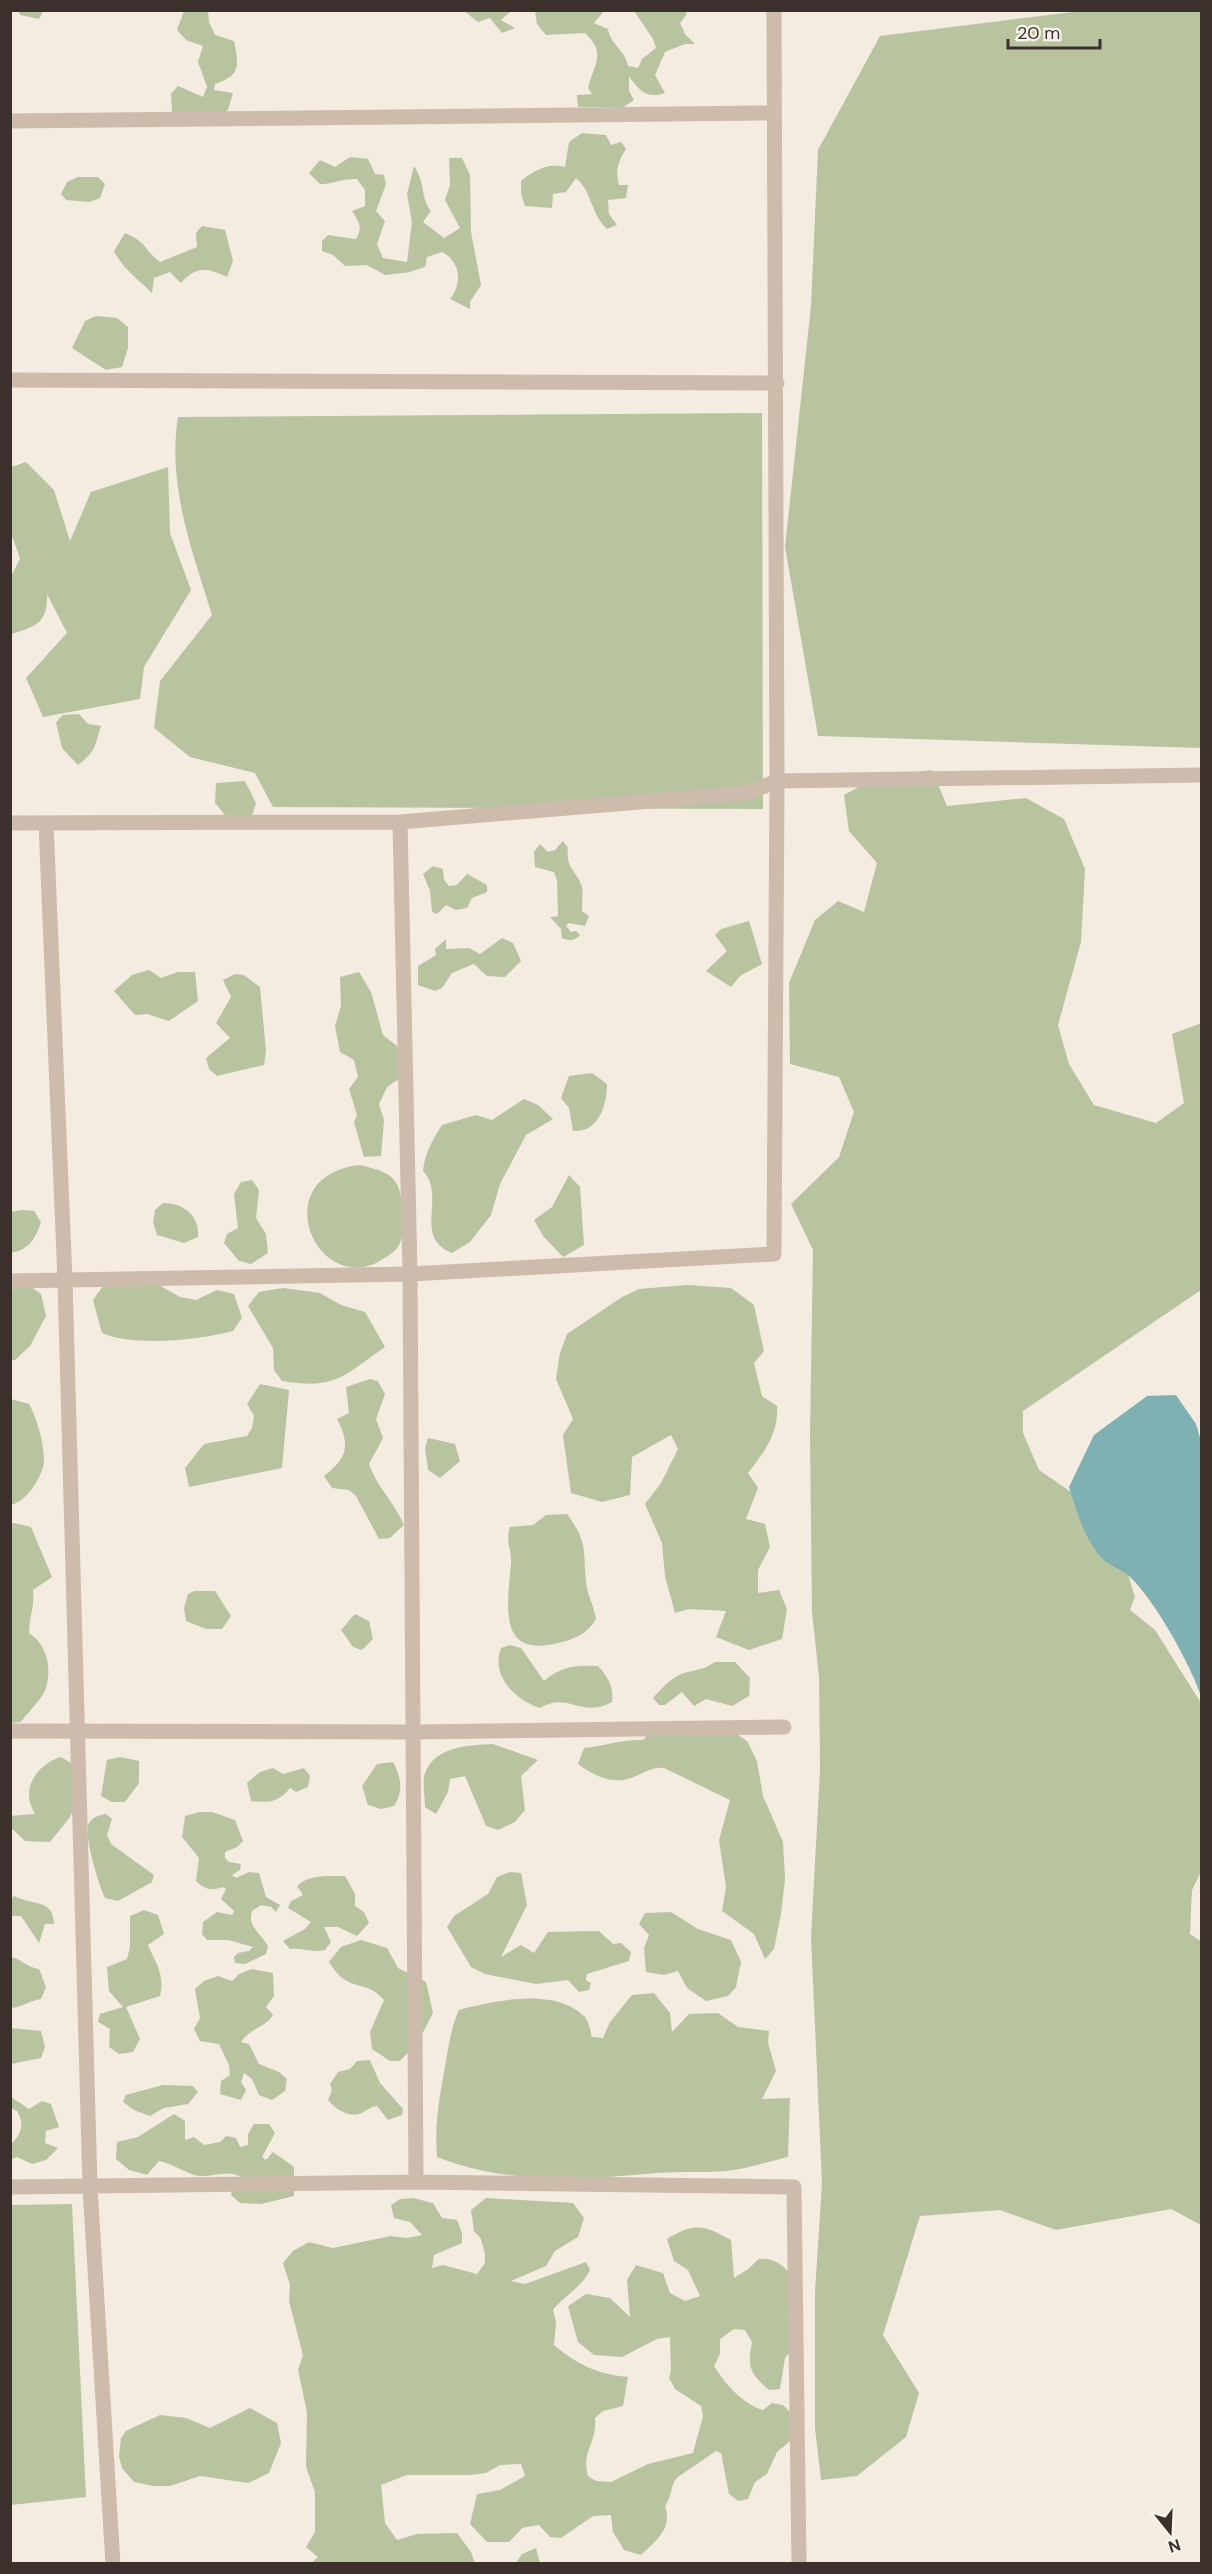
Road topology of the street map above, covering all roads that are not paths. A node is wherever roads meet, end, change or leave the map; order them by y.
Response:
1 (774, 10) edge
2 (773, 113) junction
3 (10, 122) edge
4 (10, 380) edge
5 (777, 383) junction
6 (1202, 775) edge
7 (777, 781) junction
8 (400, 822) junction
9 (10, 823) edge
10 (46, 823) junction
11 (410, 1274) junction
12 (65, 1280) junction
13 (10, 1281) edge
14 (784, 1727) dead end
15 (76, 1729) junction
16 (10, 1731) edge
17 (413, 1732) junction
18 (416, 2182) junction
19 (10, 2187) edge
20 (90, 2187) junction
21 (112, 2564) edge
22 (800, 2564) edge

1 - 2 street
2 - 3 street
2 - 5 street
4 - 5 street
5 - 7 street
6 - 7 street
7 - 8 street
7 - 11 street
8 - 10 street
8 - 11 street
9 - 10 street
10 - 12 street
11 - 12 street
11 - 17 street
12 - 13 street
12 - 15 street
14 - 17 street
15 - 16 street
15 - 17 street
15 - 20 street
17 - 18 street
18 - 20 street
18 - 22 street
19 - 20 street
20 - 21 street

